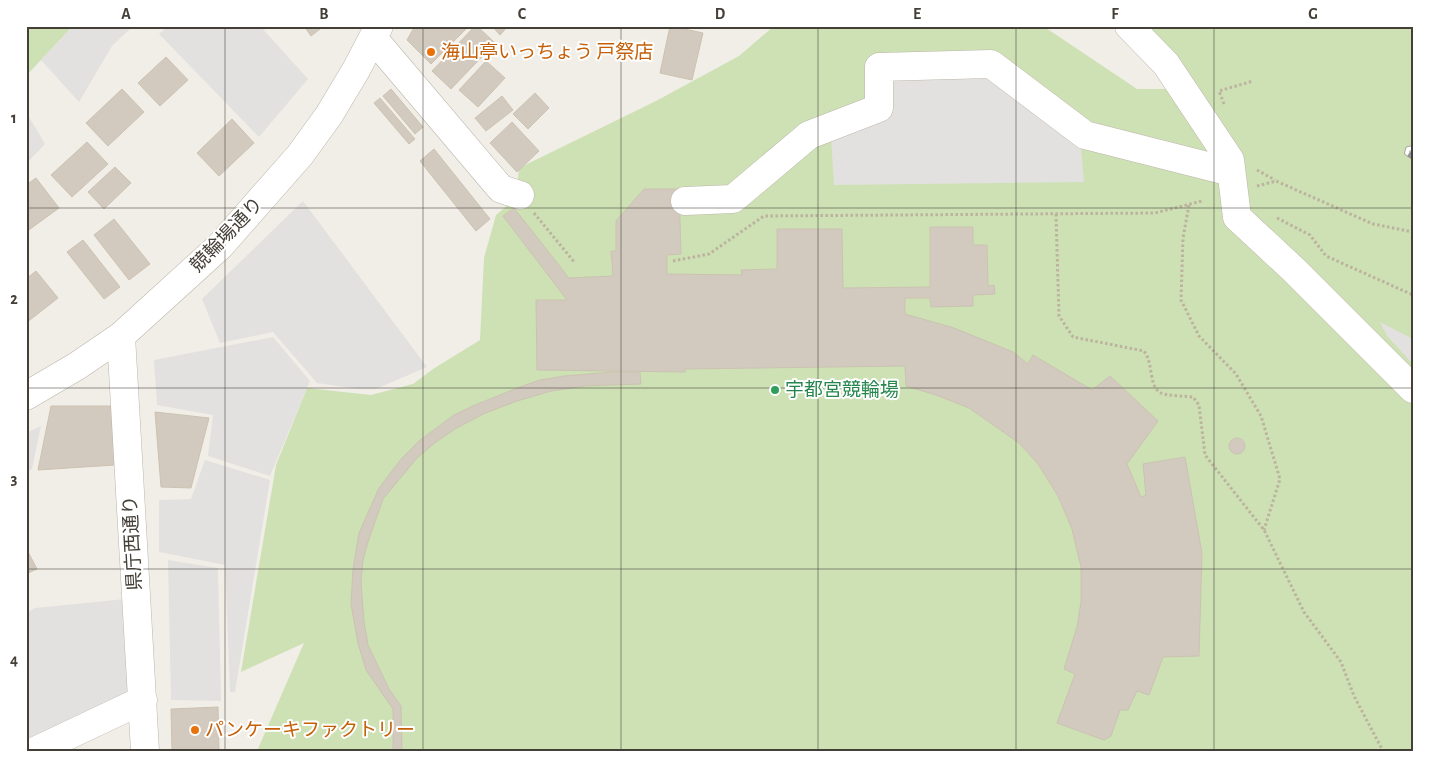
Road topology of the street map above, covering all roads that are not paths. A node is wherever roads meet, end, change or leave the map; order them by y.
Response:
1 (1129, 26) edge
2 (376, 32) edge
3 (1240, 180) junction
4 (520, 195) road end
5 (685, 201) dead end
6 (121, 336) junction
7 (1413, 389) edge
8 (26, 396) edge
9 (143, 700) junction
10 (35, 751) edge
11 (145, 751) edge

1 - 3 street
2 - 4 street
2 - 6 street, 競輪場通り
3 - 5 street
3 - 7 street
6 - 8 street, 競輪場通り
6 - 9 street, 県庁西通り
9 - 10 street
9 - 11 street, 県庁西通り

